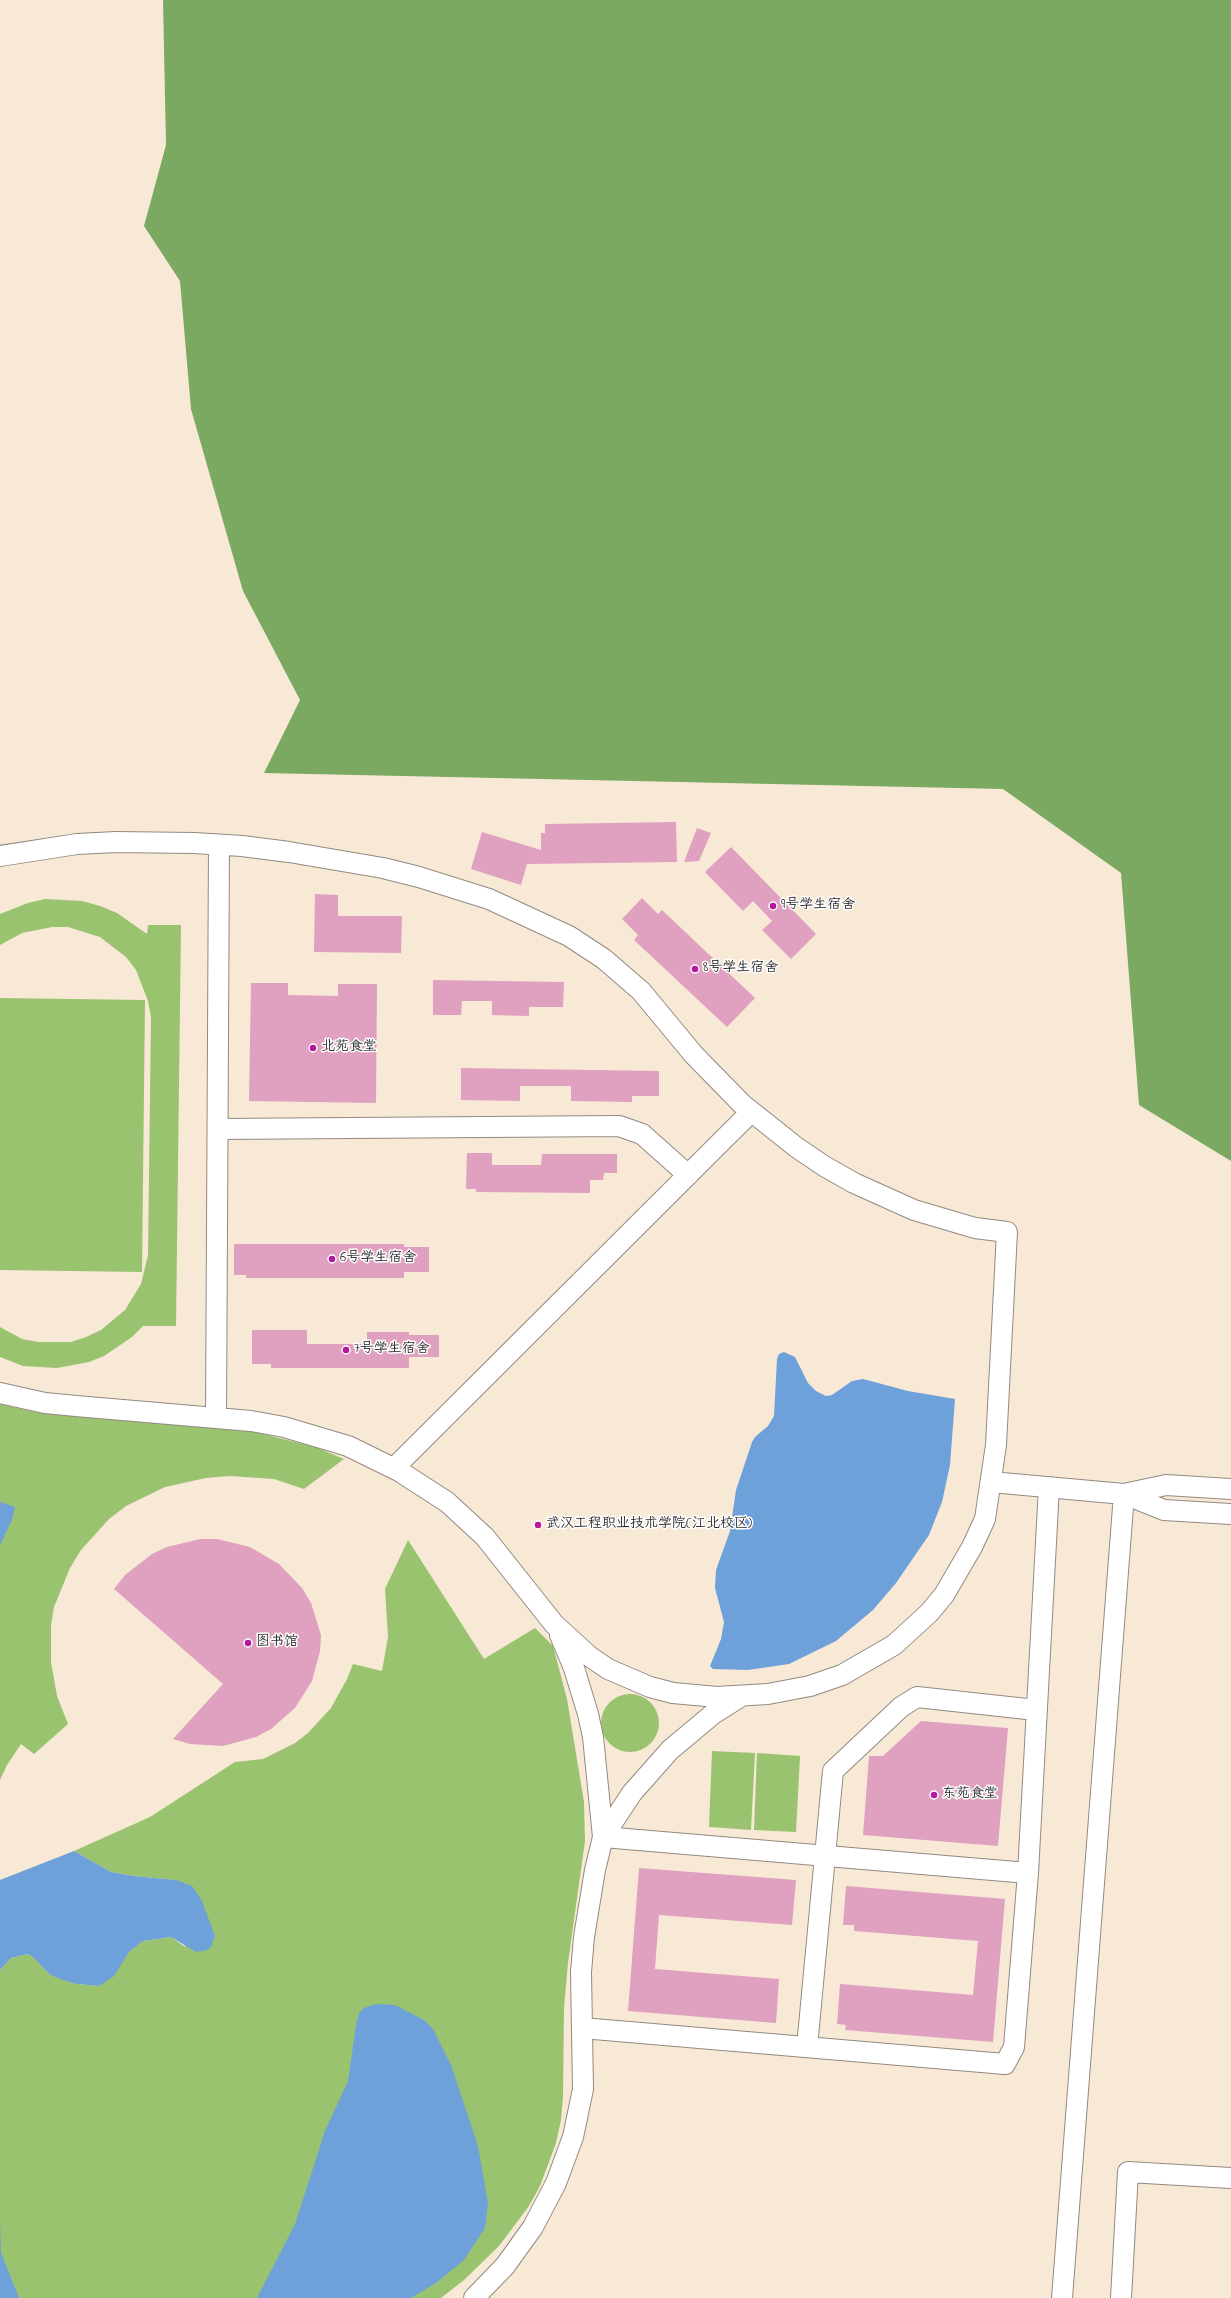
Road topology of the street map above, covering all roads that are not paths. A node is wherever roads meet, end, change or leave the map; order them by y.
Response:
1 (219, 845) junction
2 (0, 856) edge
3 (751, 1112) junction
4 (218, 1129) junction
5 (688, 1174) junction
6 (0, 1393) edge
7 (216, 1418) junction
8 (394, 1468) junction
9 (991, 1482) junction
10 (1049, 1487) junction
11 (1231, 1489) edge
12 (1124, 1494) junction
13 (1231, 1514) edge
14 (554, 1624) junction
15 (740, 1697) junction
16 (1036, 1710) junction
17 (603, 1837) junction
18 (825, 1856) junction
19 (1028, 1873) junction
20 (582, 2028) junction
21 (807, 2047) junction
22 (1231, 2178) edge
23 (474, 2298) edge
24 (1062, 2298) edge
25 (1121, 2298) edge

1 - 2 street
1 - 3 street
1 - 4 street
3 - 5 street
3 - 9 street
4 - 5 street
4 - 7 street
5 - 8 street
6 - 7 street
7 - 8 street
8 - 14 street
9 - 10 street
9 - 15 street
10 - 12 street
10 - 16 street
11 - 12 street
12 - 13 street
12 - 24 street
14 - 15 street
14 - 17 street
15 - 17 street
16 - 18 street
16 - 19 street
17 - 18 street
17 - 20 street
18 - 19 street
18 - 21 street
19 - 21 street
20 - 21 street
20 - 23 street
22 - 25 street

